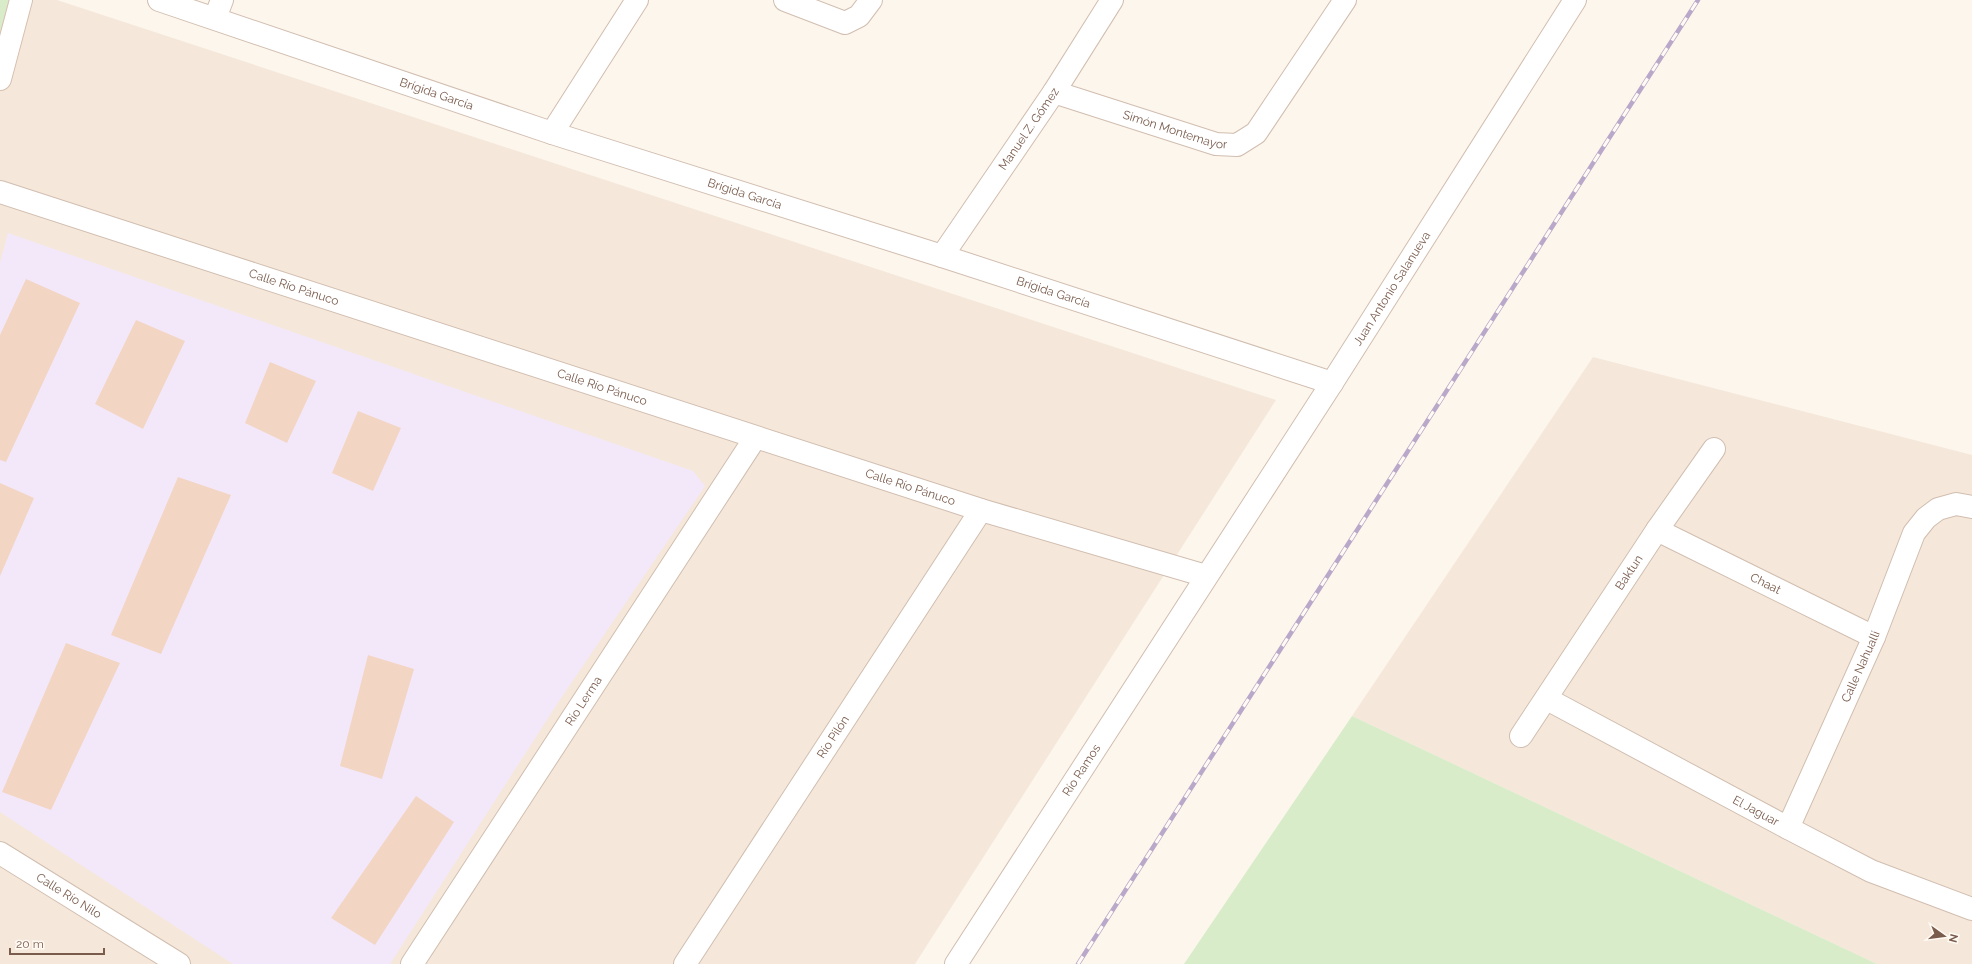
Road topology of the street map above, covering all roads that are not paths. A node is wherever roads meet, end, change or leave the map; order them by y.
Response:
1 (21, 0) edge
2 (159, 0) edge
3 (637, 0) edge
4 (785, 0) edge
5 (871, 0) edge
6 (1112, 0) edge
7 (1345, 0) edge
8 (1575, 0) edge
9 (218, 9) edge
10 (0, 79) edge
11 (1054, 92) junction
12 (552, 133) junction
13 (0, 192) edge
14 (942, 256) junction
15 (1332, 383) junction
16 (755, 438) junction
17 (1714, 449) dead end
18 (1972, 507) edge
19 (981, 510) junction
20 (1657, 530) junction
21 (1206, 576) junction
22 (1874, 637) junction
23 (1547, 699) junction
24 (1521, 736) dead end
25 (1788, 828) junction
26 (0, 853) edge
27 (1972, 909) edge
28 (179, 964) edge
29 (412, 964) edge
30 (685, 964) edge
31 (956, 964) edge

1 - 10 street
2 - 9 street, Brígida García
3 - 12 street
4 - 5 street
6 - 11 street, Manuel Z. Gómez
7 - 11 street, Simón Montemayor
8 - 15 street, Juan Antonio Salanueva
9 - 12 street, Brígida García
11 - 14 street, Manuel Z. Gómez
12 - 14 street, Brígida García
13 - 16 street, Calle Río Pánuco
14 - 15 street, Brígida García
15 - 21 street, Juan Antonio Salanueva
16 - 19 street, Calle Río Pánuco
16 - 29 street, Río Lerma
17 - 20 street, Baktun
18 - 22 street, Calle Nahualli
19 - 21 street, Calle Río Pánuco
19 - 30 street, Río Pilón
20 - 22 street, Chaat
20 - 23 street, Baktun
21 - 31 street, Río Ramos
22 - 25 street, Calle Nahualli
23 - 24 street, Baktun
23 - 25 street, El Jaguar
25 - 27 street, El Jaguar
26 - 28 street, Calle Río Nilo

